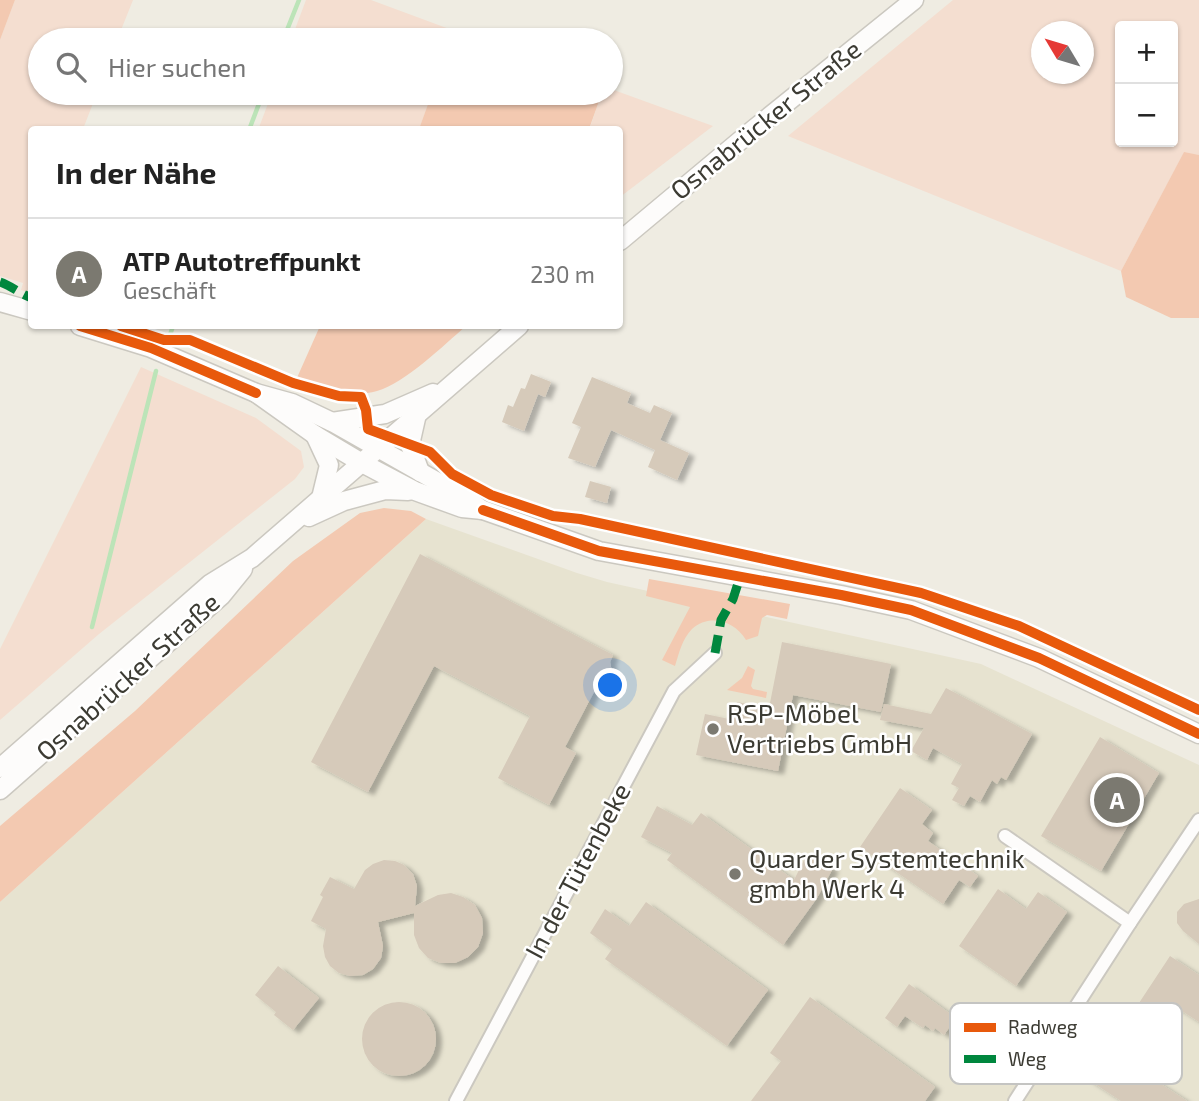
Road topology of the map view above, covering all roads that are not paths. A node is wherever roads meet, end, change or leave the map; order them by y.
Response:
1 (914, 0) edge
2 (623, 238) edge
3 (0, 302) edge
4 (28, 310) edge
5 (89, 329) edge
6 (516, 329) edge
7 (449, 386) junction
8 (256, 393) junction
9 (417, 414) junction
10 (332, 422) junction
11 (315, 435) junction
12 (377, 449) junction
13 (362, 463) junction
14 (420, 472) junction
15 (415, 491) junction
16 (321, 498) junction
17 (483, 510) junction
18 (289, 526) junction
19 (252, 558) junction
20 (715, 653) dead end
21 (1199, 734) edge
22 (0, 768) edge
23 (0, 790) edge
24 (1199, 820) edge
25 (1005, 836) dead end
26 (1130, 923) junction
27 (1079, 1003) edge
28 (1028, 1084) edge
29 (1018, 1100) edge
30 (456, 1101) edge

1 - 2 main road, Osnabrücker Straße
3 - 4 main road
5 - 8 main road
6 - 7 main road, Osnabrücker Straße
7 - 9 main road, Osnabrücker Straße
7 - 10 main road
8 - 10 main road
8 - 11 main road
9 - 12 main road, Osnabrücker Straße
9 - 14 main road
10 - 12 main road
11 - 13 main road
11 - 16 main road
12 - 13 main road, Osnabrücker Straße
12 - 14 main road
13 - 15 main road
13 - 16 main road, Osnabrücker Straße
14 - 17 main road
15 - 17 main road
15 - 18 main road
16 - 18 main road, Osnabrücker Straße
17 - 21 main road
18 - 19 main road, Osnabrücker Straße
19 - 22 main road, Osnabrücker Straße
19 - 23 main road, Osnabrücker Straße
20 - 30 street, In der Tütenbeke
24 - 26 street
25 - 26 street
26 - 27 street
28 - 29 street

